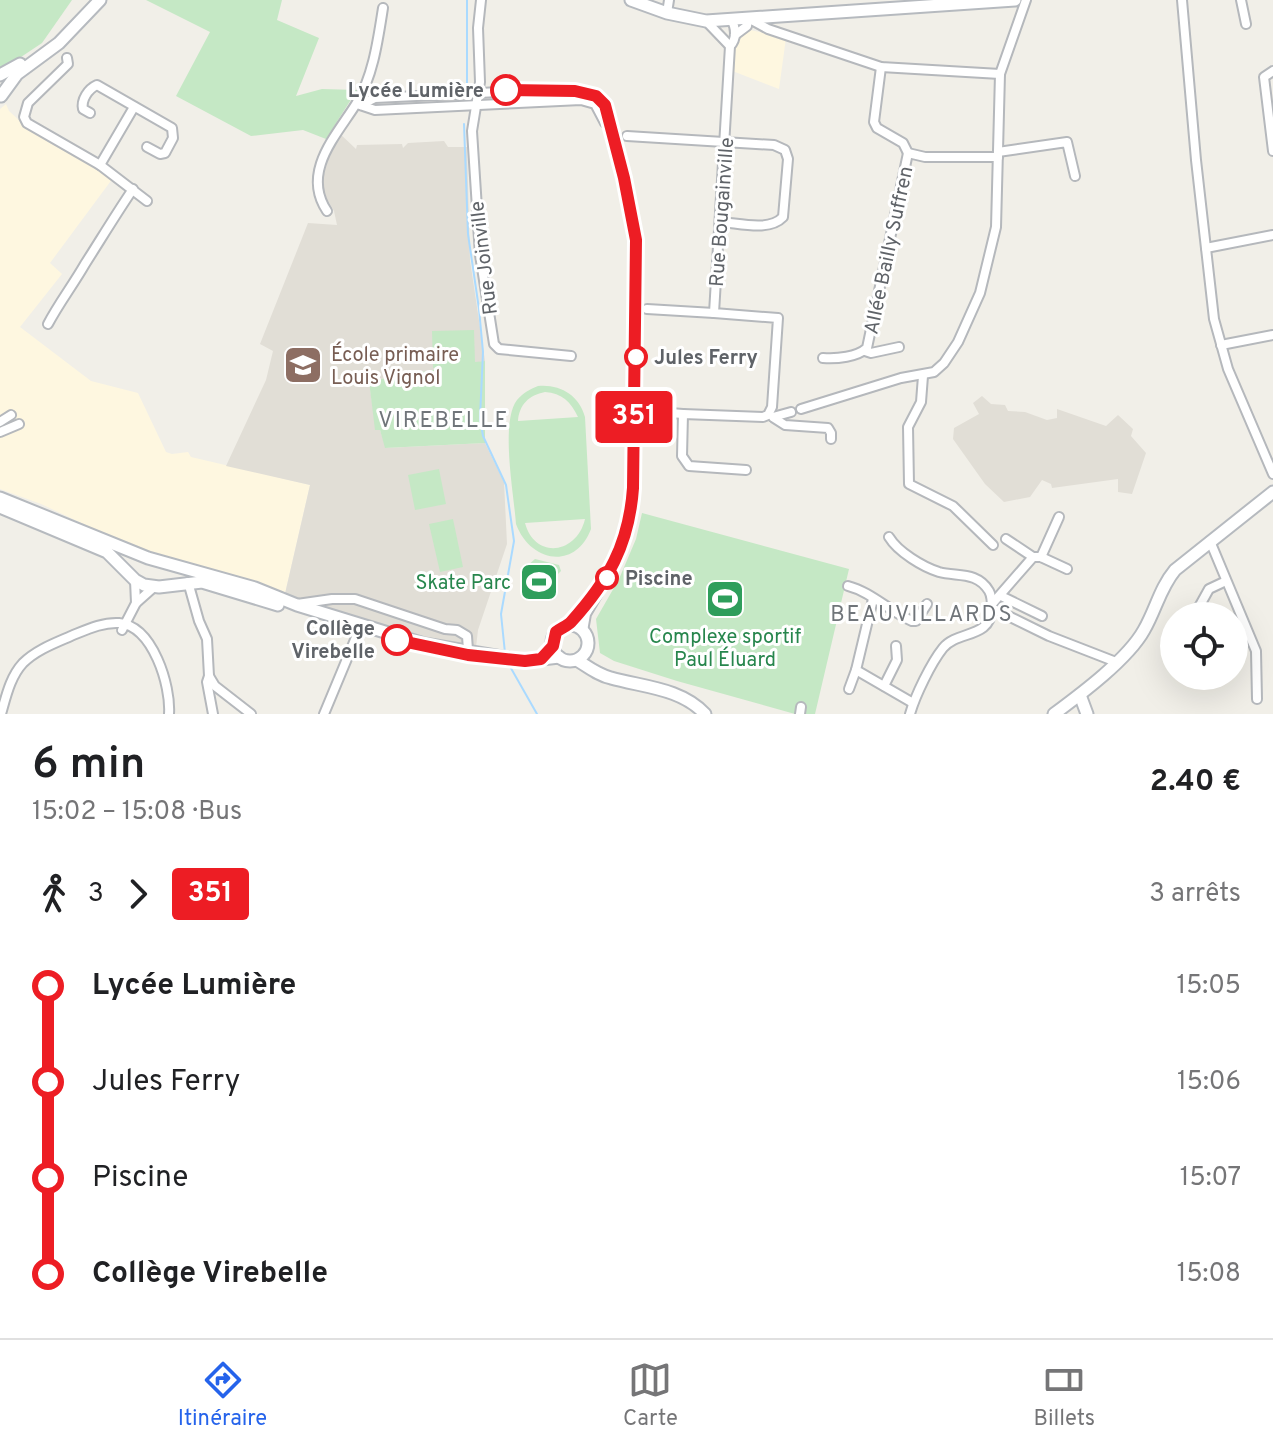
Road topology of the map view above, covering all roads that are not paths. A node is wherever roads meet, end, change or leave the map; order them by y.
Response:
1 (100, 0) edge
2 (481, 0) edge
3 (631, 0) edge
4 (669, 0) edge
5 (1015, 0) edge
6 (1026, 0) edge
7 (1182, 0) edge
8 (1241, 0) edge
9 (383, 8) dead end
10 (667, 13) junction
11 (748, 18) junction
12 (731, 20) junction
13 (706, 21) junction
14 (1246, 24) dead end
15 (735, 35) junction
16 (59, 43) junction
17 (728, 43) junction
18 (67, 58) dead end
19 (881, 67) junction
20 (1273, 71) edge
21 (1000, 74) junction
22 (0, 75) edge
23 (478, 92) junction
24 (0, 96) edge
25 (359, 104) junction
26 (476, 104) junction
27 (134, 107) junction
28 (90, 113) dead end
29 (627, 136) dead end
30 (725, 142) junction
31 (147, 147) dead end
32 (616, 150) junction
33 (1273, 151) edge
34 (908, 153) junction
35 (998, 155) junction
36 (100, 165) junction
37 (1075, 176) dead end
38 (133, 189) junction
39 (147, 201) dead end
40 (327, 211) dead end
41 (720, 222) junction
42 (1273, 235) edge
43 (1206, 248) junction
44 (647, 309) dead end
45 (714, 313) junction
46 (48, 324) dead end
47 (1273, 335) edge
48 (1221, 345) junction
49 (899, 347) dead end
50 (865, 351) junction
51 (571, 356) dead end
52 (823, 358) dead end
53 (923, 376) junction
54 (801, 409) dead end
55 (645, 411) dead end
56 (791, 412) dead end
57 (683, 414) junction
58 (11, 415) dead end
59 (771, 416) junction
60 (0, 422) edge
61 (19, 424) dead end
62 (0, 432) edge
63 (831, 439) dead end
64 (746, 470) dead end
65 (1273, 474) edge
66 (1273, 492) edge
67 (0, 498) edge
68 (0, 507) edge
69 (1059, 517) dead end
70 (889, 537) dead end
71 (1006, 539) dead end
72 (1210, 541) junction
73 (993, 545) dead end
74 (1037, 557) junction
75 (148, 558) junction
76 (163, 562) junction
77 (1067, 569) dead end
78 (135, 580) junction
79 (1226, 581) junction
80 (188, 582) junction
81 (848, 586) dead end
82 (159, 587) junction
83 (597, 593) junction
84 (1001, 596) junction
85 (873, 599) junction
86 (1202, 602) edge
87 (136, 603) junction
88 (927, 604) dead end
89 (297, 605) junction
90 (992, 606) junction
91 (1042, 616) dead end
92 (569, 625) junction
93 (123, 628) junction
94 (359, 630) junction
95 (583, 631) junction
96 (896, 646) dead end
97 (468, 650) junction
98 (556, 652) junction
99 (582, 656) junction
100 (495, 657) junction
101 (1116, 662) junction
102 (856, 670) junction
103 (209, 676) junction
104 (884, 686) junction
105 (849, 689) dead end
106 (1080, 695) junction
107 (1257, 699) dead end
108 (913, 703) junction
109 (1, 714) edge
110 (169, 714) edge
111 (213, 714) edge
112 (251, 714) edge
113 (324, 714) edge
114 (705, 714) edge
115 (910, 714) edge
116 (1054, 714) edge
117 (1087, 714) edge

1 - 16 street
2 - 23 street, Rue Joinville
3 - 10 street
4 - 10 street
5 - 11 street
6 - 21 street
7 - 43 street
8 - 14 street
9 - 25 street
10 - 13 street
11 - 12 street
11 - 15 street, Rue Bougainville
11 - 19 street
12 - 13 street
12 - 15 street
12 - 17 street, Rue Bougainville
13 - 17 street
15 - 17 street, Rue Bougainville
16 - 22 street
16 - 24 street
17 - 30 street, Rue Bougainville
18 - 36 street
19 - 21 street
19 - 34 street
20 - 33 street
21 - 35 street
23 - 25 street
23 - 26 street, Rue Joinville
23 - 32 street
25 - 26 street
25 - 40 street
26 - 32 street
26 - 51 street, Rue Joinville
27 - 28 street
27 - 31 street
27 - 36 street
29 - 30 street
30 - 41 street, Rue Bougainville
30 - 41 street
32 - 83 street
34 - 35 street
34 - 50 street, Allée Bailly Suffren
35 - 37 street
35 - 53 street
36 - 38 street
38 - 39 street
38 - 46 street
41 - 45 street, Rue Bougainville
42 - 43 street
43 - 48 street
44 - 45 street
45 - 59 street, Rue Bougainville
47 - 48 street
48 - 65 street
49 - 50 street
50 - 52 street, Allée Bailly Suffren
53 - 54 street
53 - 73 street
55 - 57 street
56 - 59 street
57 - 59 street
57 - 64 street
58 - 60 street
59 - 63 street
61 - 62 street
66 - 72 street
67 - 75 street
68 - 78 street
69 - 74 street
70 - 90 street
71 - 74 street
72 - 79 street
72 - 101 street
74 - 77 street
74 - 84 street
75 - 76 street
75 - 78 street
76 - 82 street
76 - 89 street
78 - 82 street
78 - 87 street
79 - 86 street
79 - 107 street
80 - 82 street
80 - 94 street
80 - 103 street
81 - 85 street
82 - 87 street
83 - 92 street
83 - 95 street
84 - 90 street
84 - 91 street
85 - 88 street
85 - 102 street
87 - 93 street
89 - 97 street
89 - 97 street
90 - 101 street
90 - 108 street
92 - 95 street
92 - 98 street
93 - 109 street
93 - 110 street
94 - 100 street
94 - 113 street
95 - 99 street
96 - 104 street
97 - 100 street
98 - 99 street
98 - 100 street
99 - 114 street
101 - 106 street
102 - 104 street
102 - 105 street
103 - 111 street
103 - 112 street
104 - 108 street
106 - 116 street
106 - 117 street
108 - 115 street

